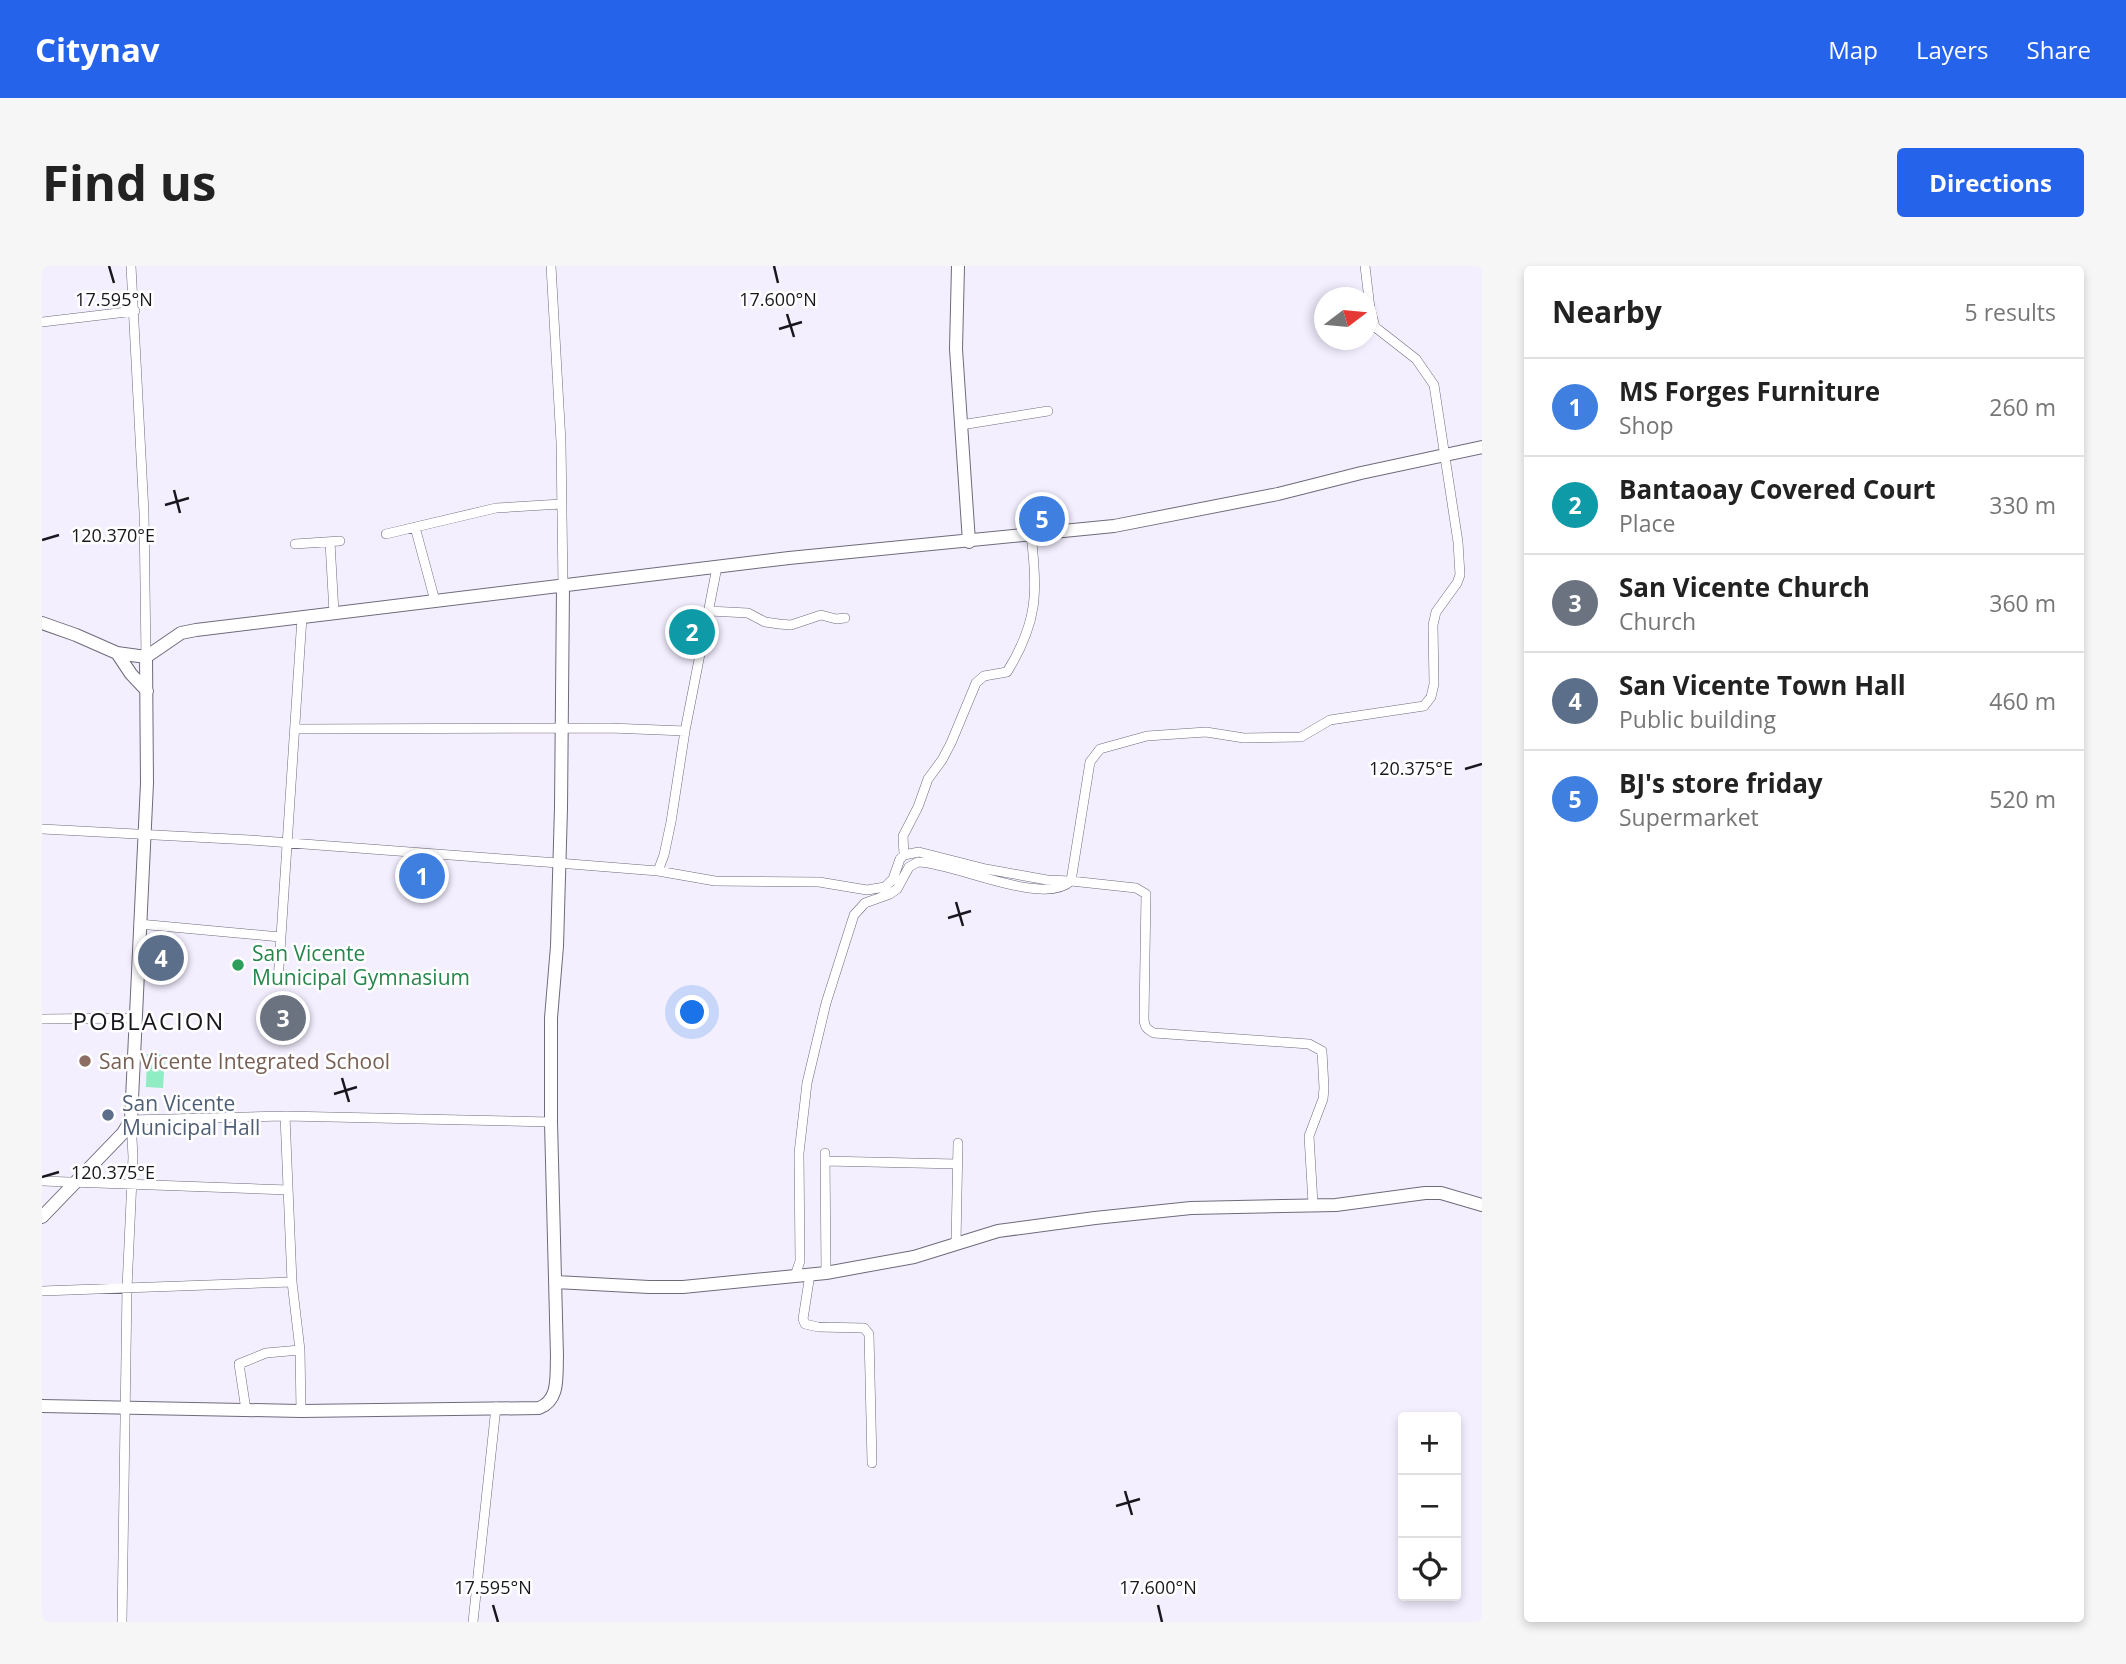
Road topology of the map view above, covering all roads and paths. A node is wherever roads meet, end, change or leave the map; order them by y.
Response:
1 (131, 266) edge
2 (551, 266) edge
3 (958, 266) edge
4 (1365, 266) edge
5 (135, 312) junction
6 (42, 323) edge
7 (1048, 411) dead end
8 (961, 425) junction
9 (1482, 447) edge
10 (1443, 455) junction
11 (561, 504) junction
12 (415, 527) junction
13 (386, 534) dead end
14 (1031, 535) junction
15 (340, 541) dead end
16 (330, 542) junction
17 (969, 542) junction
18 (295, 544) dead end
19 (717, 567) junction
20 (563, 587) junction
21 (435, 601) junction
22 (709, 611) junction
23 (334, 613) junction
24 (302, 617) junction
25 (845, 618) dead end
26 (42, 623) edge
27 (117, 653) junction
28 (146, 657) junction
29 (147, 691) junction
30 (295, 729) junction
31 (562, 729) junction
32 (685, 730) junction
33 (42, 829) edge
34 (143, 834) junction
35 (286, 845) junction
36 (904, 855) junction
37 (558, 863) junction
38 (657, 871) junction
39 (1071, 881) junction
40 (139, 924) junction
41 (280, 937) junction
42 (278, 982) dead end
43 (135, 1018) junction
44 (42, 1019) edge
45 (285, 1116) junction
46 (131, 1119) junction
47 (551, 1122) junction
48 (958, 1143) dead end
49 (957, 1164) junction
50 (42, 1181) edge
51 (73, 1184) junction
52 (132, 1186) junction
53 (288, 1190) junction
54 (1313, 1204) junction
55 (1482, 1205) edge
56 (42, 1217) edge
57 (956, 1243) junction
58 (826, 1273) junction
59 (810, 1274) junction
60 (795, 1276) junction
61 (292, 1282) junction
62 (556, 1282) junction
63 (127, 1288) junction
64 (42, 1291) edge
65 (300, 1350) junction
66 (42, 1406) edge
67 (125, 1408) junction
68 (496, 1408) junction
69 (246, 1410) junction
70 (300, 1411) junction
71 (872, 1463) dead end
72 (122, 1622) edge
73 (473, 1622) edge

1 - 5 street
2 - 11 street
3 - 8 street
4 - 10 street
5 - 6 street
5 - 28 street
7 - 8 street
8 - 17 street
9 - 10 street
10 - 14 street
10 - 39 street
11 - 12 street
11 - 20 street
12 - 13 street
12 - 21 street
14 - 17 street
14 - 36 street
15 - 16 street
16 - 18 street
16 - 23 street
17 - 19 street
19 - 20 street
19 - 22 street
20 - 21 street
20 - 31 street
21 - 23 street
22 - 25 street
22 - 32 street
23 - 24 street
24 - 28 street
24 - 30 street
26 - 27 street
27 - 28 street
27 - 29 street
28 - 29 street
29 - 34 street
30 - 31 street
30 - 35 street
31 - 32 street
31 - 37 street
32 - 38 street
33 - 34 street
34 - 35 street
34 - 40 street
35 - 37 street
35 - 41 street
36 - 38 street
36 - 39 street
37 - 38 street
37 - 47 street
39 - 54 street
39 - 60 street
40 - 41 street
40 - 43 street
41 - 42 street
43 - 44 street
43 - 46 street
45 - 46 street
45 - 47 street
45 - 53 street
46 - 51 street
46 - 52 street
47 - 62 street
48 - 49 street
49 - 57 street
49 - 58 street
50 - 51 street
51 - 52 street
51 - 56 street
52 - 53 street
52 - 63 street
53 - 61 street
54 - 55 street
54 - 57 street
57 - 58 street
58 - 59 street
59 - 60 street
59 - 71 street
60 - 62 street
61 - 63 street
61 - 65 street
62 - 68 street
63 - 64 street
63 - 67 street
65 - 69 street
65 - 70 street
66 - 67 street
67 - 69 street
67 - 72 street
68 - 70 street
68 - 73 street
69 - 70 street

